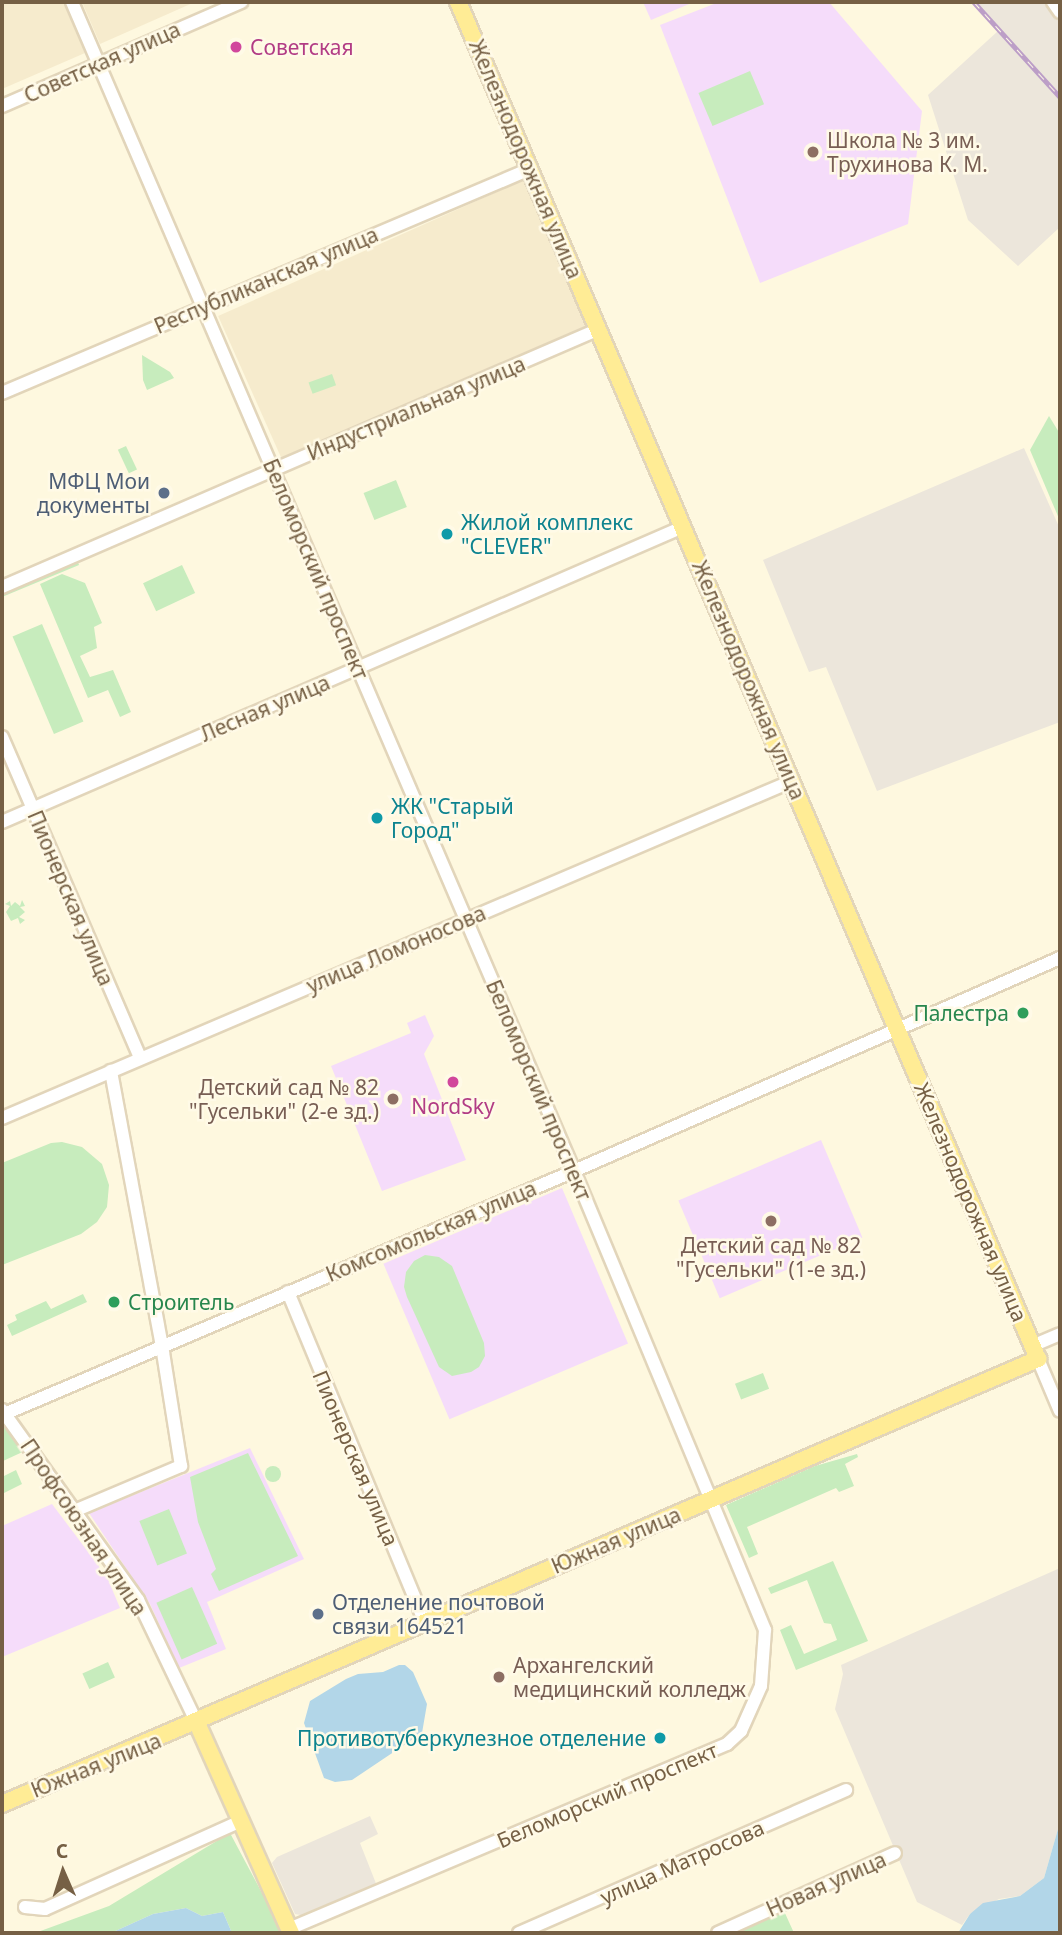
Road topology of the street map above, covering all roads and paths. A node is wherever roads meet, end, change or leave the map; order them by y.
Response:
1 (72, 2) edge
2 (240, 2) edge
3 (458, 2) edge
4 (1053, 2) edge
5 (1060, 12) edge
6 (99, 64) junction
7 (2, 106) edge
8 (530, 169) junction
9 (204, 306) junction
10 (599, 330) junction
11 (2, 393) edge
12 (274, 470) junction
13 (683, 527) junction
14 (2, 587) edge
15 (359, 667) junction
16 (2, 737) edge
17 (792, 781) junction
18 (33, 808) junction
19 (2, 822) edge
20 (467, 919) junction
21 (1060, 958) edge
22 (897, 1029) junction
23 (141, 1058) junction
24 (111, 1071) junction
25 (2, 1118) edge
26 (574, 1171) junction
27 (288, 1292) junction
28 (1060, 1334) edge
29 (161, 1346) junction
30 (1035, 1353) junction
31 (1060, 1411) edge
32 (3, 1413) edge
33 (713, 1499) junction
34 (79, 1509) dead end
35 (425, 1623) junction
36 (197, 1723) junction
37 (846, 1790) dead end
38 (2, 1804) edge
39 (239, 1822) junction
40 (895, 1853) dead end
41 (25, 1907) dead end
42 (290, 1931) edge
43 (519, 1933) edge
44 (718, 1933) edge

1 - 6 street, Беломорский проспект
2 - 6 street, Советская улица
3 - 8 main road, Железнодорожная улица
4 - 5 street
6 - 7 street, Советская улица
6 - 9 street, Беломорский проспект
8 - 9 street, Республиканская улица
8 - 10 main road, Железнодорожная улица
9 - 11 street, Республиканская улица
9 - 12 street, Беломорский проспект
10 - 12 street, Индустриальная улица
10 - 13 main road, Железнодорожная улица
12 - 14 street, Индустриальная улица
12 - 15 street, Беломорский проспект
13 - 15 street, Лесная улица
13 - 17 main road, Железнодорожная улица
15 - 18 street, Лесная улица
15 - 20 street, Беломорский проспект
16 - 18 street, Пионерская улица
17 - 20 street, улица Ломоносова
17 - 22 main road, Железнодорожная улица
18 - 19 street, Лесная улица
18 - 23 street, Пионерская улица
20 - 23 street, улица Ломоносова
20 - 26 street, Беломорский проспект
21 - 22 street, Комсомольская улица
22 - 26 street, Комсомольская улица
22 - 30 main road, Железнодорожная улица
23 - 24 street, улица Ломоносова
24 - 25 street, улица Ломоносова
24 - 29 street
26 - 27 street, Комсомольская улица
26 - 33 street, Беломорский проспект
27 - 29 street, Комсомольская улица
27 - 35 street, Пионерская улица
28 - 30 street
29 - 32 street, Комсомольская улица
29 - 34 street
30 - 31 street
30 - 33 main road, Южная улица
32 - 36 street, Профсоюзная улица
33 - 35 main road, Южная улица
33 - 42 street, Беломорский проспект
35 - 36 main road, Южная улица
36 - 38 main road, Южная улица
36 - 39 main road
37 - 43 street, улица Матросова
39 - 41 street
39 - 42 main road
40 - 44 street, Новая улица

